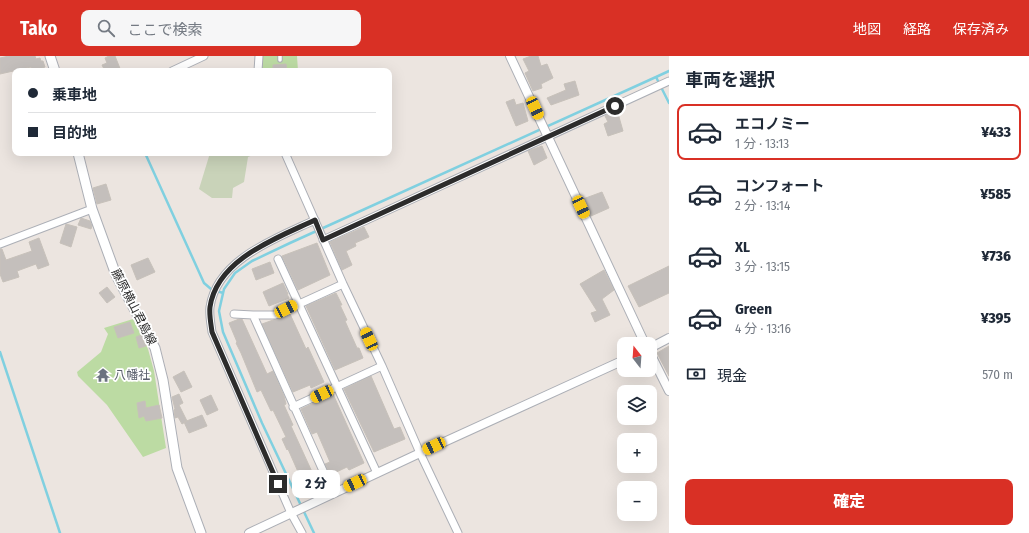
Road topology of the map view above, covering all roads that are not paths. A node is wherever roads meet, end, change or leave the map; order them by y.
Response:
1 (50, 56) edge
2 (204, 56) edge
3 (259, 56) edge
4 (510, 56) edge
5 (54, 68) edge
6 (178, 68) edge
7 (258, 68) edge
8 (669, 81) edge
9 (548, 137) junction
10 (79, 156) edge
11 (286, 156) edge
12 (92, 209) junction
13 (315, 220) junction
14 (323, 238) junction
15 (0, 244) edge
16 (278, 259) dead end
17 (343, 284) junction
18 (298, 304) junction
19 (234, 314) dead end
20 (253, 316) junction
21 (643, 337) edge
22 (669, 338) edge
23 (657, 344) edge
24 (617, 363) edge
25 (382, 366) junction
26 (657, 367) edge
27 (336, 388) junction
28 (669, 391) edge
29 (293, 408) junction
30 (420, 453) junction
31 (377, 473) junction
32 (333, 494) junction
33 (291, 513) junction
34 (200, 533) edge
35 (249, 533) edge
36 (302, 533) edge
37 (458, 533) edge

1 - 5 main road
2 - 6 street
3 - 7 street
4 - 9 street
8 - 9 street
9 - 14 street
9 - 21 street
10 - 12 main road, 藤原横山君島線
11 - 13 street
12 - 15 street
12 - 34 main road, 藤原横山君島線
13 - 14 street
13 - 33 street
14 - 17 street
16 - 18 street
17 - 18 street
17 - 25 street
18 - 20 street
18 - 27 street
19 - 20 street
20 - 29 street
22 - 23 street
24 - 30 street
25 - 27 street
25 - 30 street
26 - 28 street
27 - 29 street
27 - 31 street
29 - 32 street
30 - 31 street
30 - 37 street
31 - 32 street
32 - 33 street
33 - 35 street
33 - 36 street

